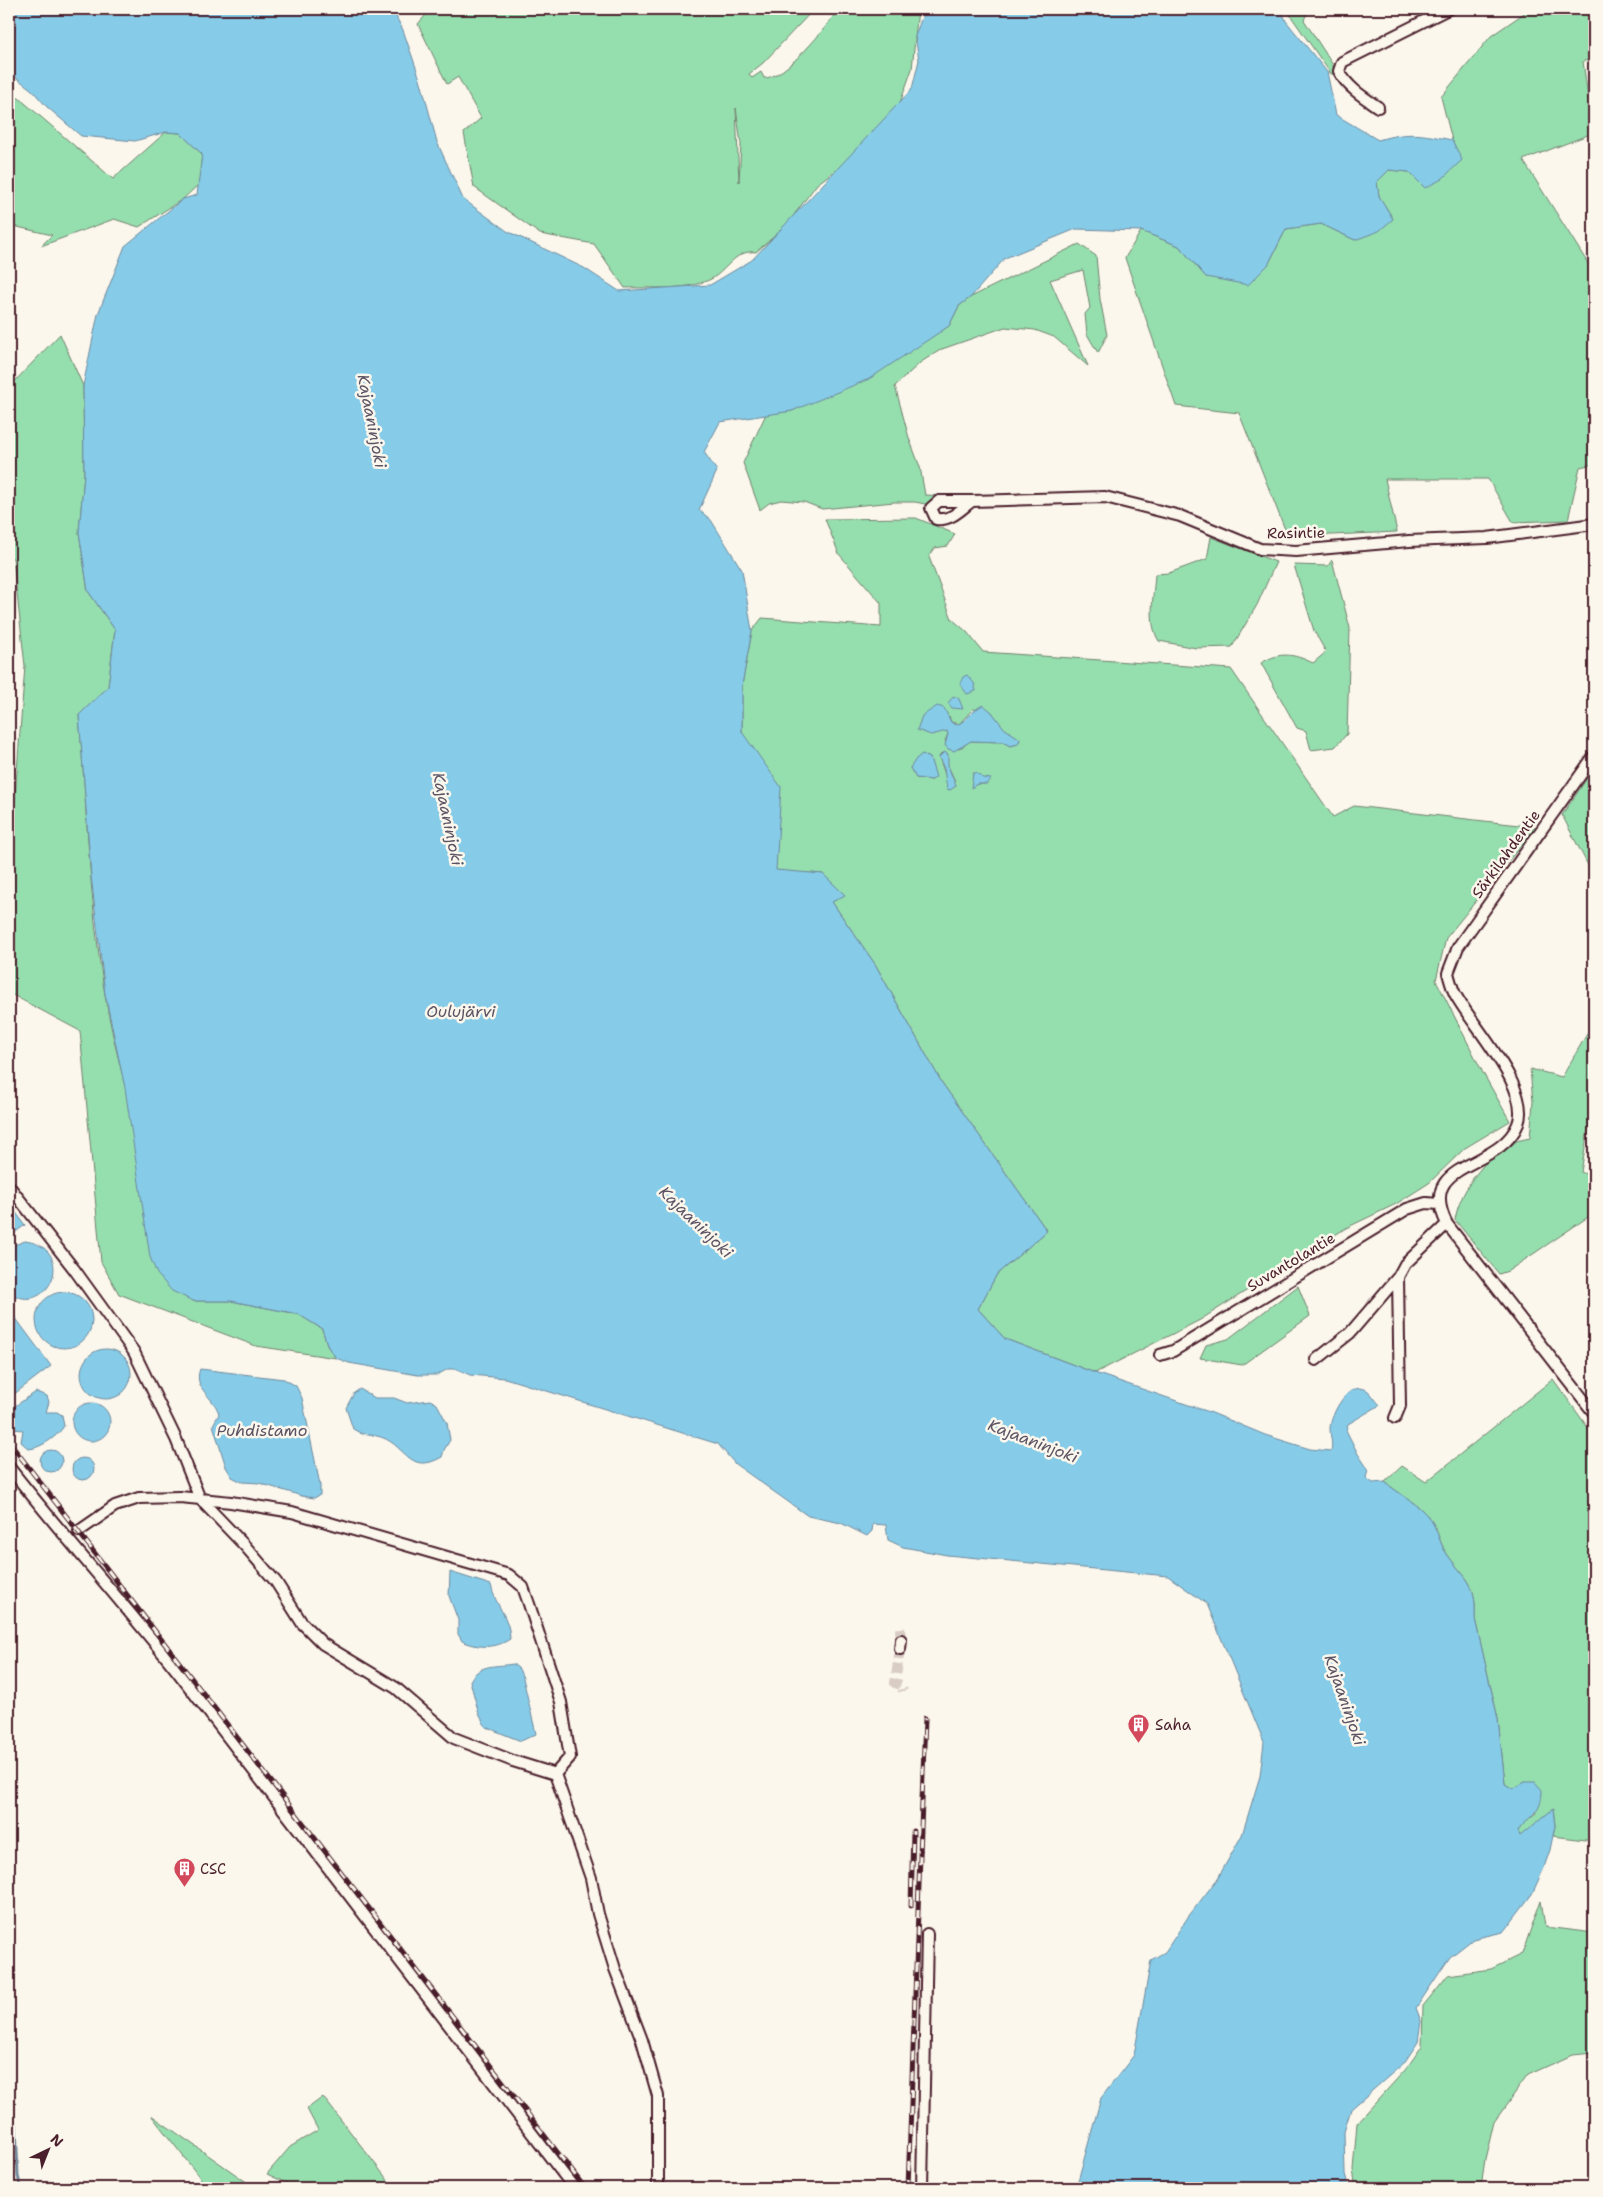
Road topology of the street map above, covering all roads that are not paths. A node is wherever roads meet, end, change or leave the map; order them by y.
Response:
1 (1448, 9) edge
2 (1378, 107) dead end
3 (972, 501) junction
4 (1594, 524) edge
5 (1594, 756) edge
6 (9, 1186) edge
7 (1439, 1204) junction
8 (1447, 1224) junction
9 (1398, 1277) junction
10 (1160, 1354) dead end
11 (1316, 1360) dead end
12 (1594, 1413) edge
13 (1395, 1418) dead end
14 (9, 1466) edge
15 (200, 1499) junction
16 (79, 1531) dead end
17 (555, 1774) junction
18 (927, 1934) dead end
19 (574, 2188) edge
20 (658, 2188) edge
21 (922, 2188) edge

1 - 2 street
3 - 3 street, Rasintie
3 - 4 street, Rasintie
5 - 7 street, Särkilahdentie
6 - 15 street
7 - 8 street
7 - 10 street, Suvantolantie
8 - 9 street
8 - 12 street
9 - 11 street
9 - 13 street
14 - 19 street
15 - 16 street
15 - 17 street
15 - 17 street
17 - 20 street
18 - 21 street

